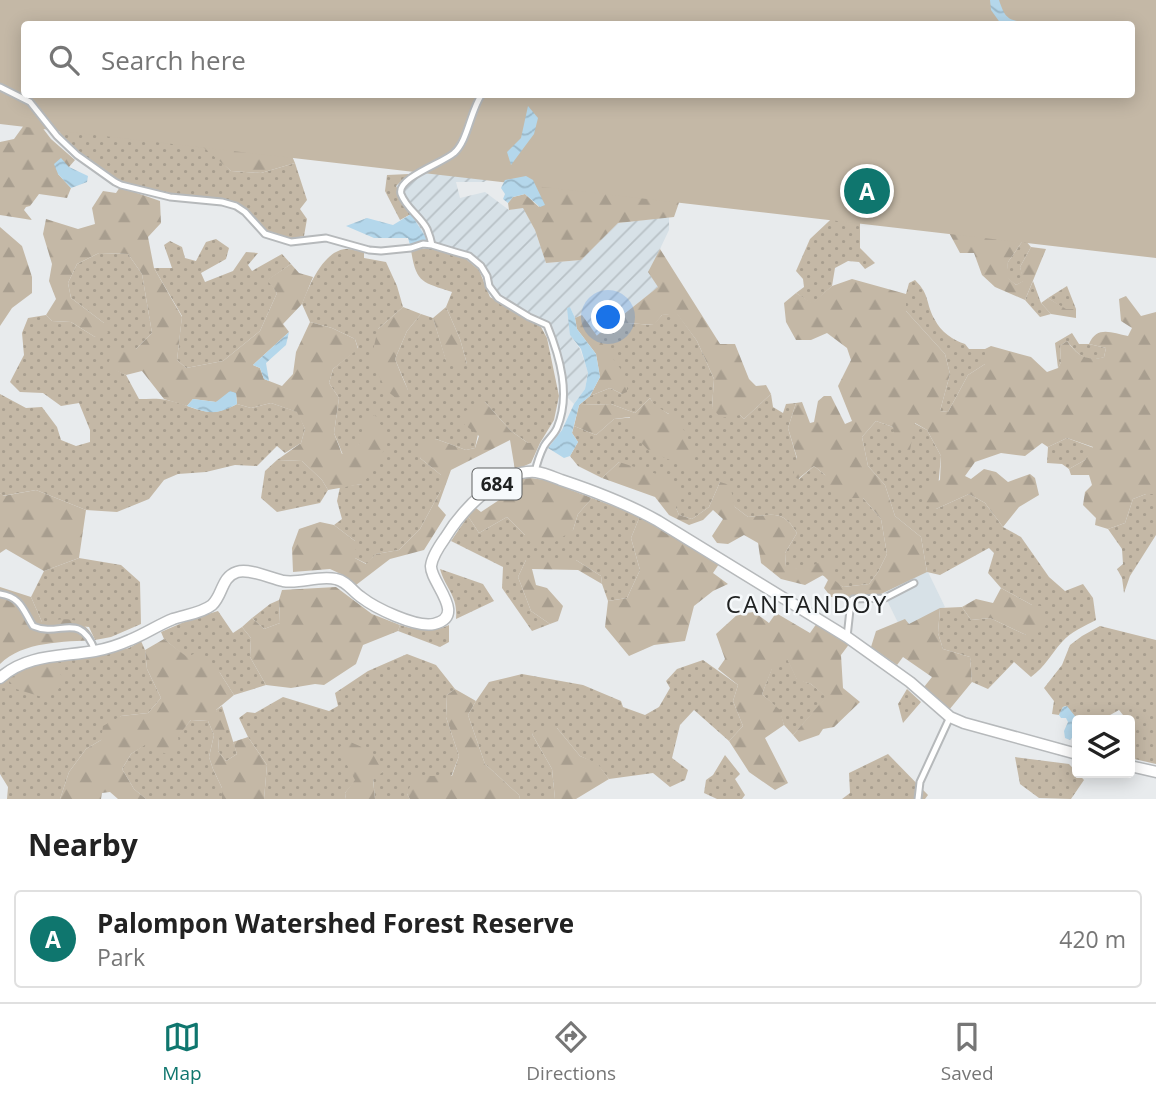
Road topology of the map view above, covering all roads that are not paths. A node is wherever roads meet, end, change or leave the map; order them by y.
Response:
1 (0, 87) edge
2 (21, 98) edge
3 (22, 98) edge
4 (480, 98) edge
5 (432, 245) junction
6 (535, 472) junction
7 (914, 583) dead end
8 (0, 594) edge
9 (847, 637) junction
10 (95, 651) junction
11 (0, 678) edge
12 (950, 717) junction
13 (1072, 753) edge
14 (1135, 767) edge
15 (1156, 772) edge
16 (918, 799) edge

1 - 2 street
3 - 5 street
4 - 5 street
5 - 6 street
6 - 9 highway, 684
6 - 10 highway, 684
7 - 9 street
8 - 10 street
9 - 12 highway, 684
10 - 11 highway, 684
12 - 13 highway, 684
12 - 16 street
14 - 15 highway

